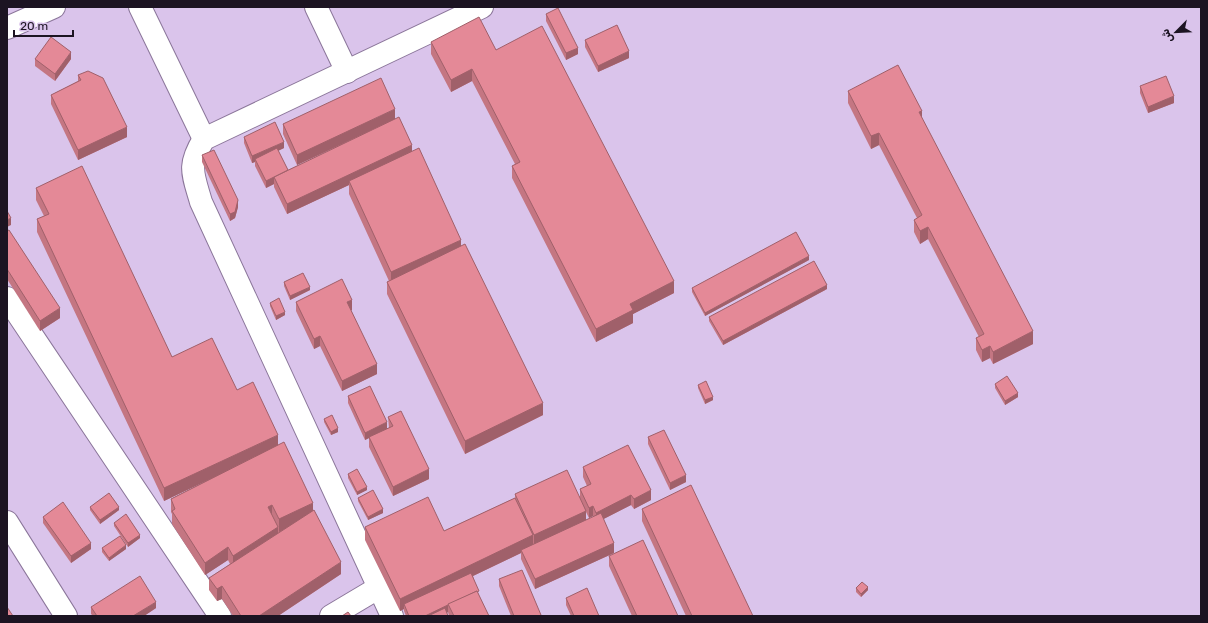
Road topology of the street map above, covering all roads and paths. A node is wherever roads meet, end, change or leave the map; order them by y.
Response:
1 (54, 7) edge
2 (140, 7) edge
3 (316, 7) edge
4 (474, 9) edge
5 (7, 28) edge
6 (347, 72) junction
7 (204, 139) junction
8 (7, 298) edge
9 (7, 522) edge
10 (378, 588) junction
11 (66, 616) edge
12 (220, 616) edge
13 (331, 616) edge
14 (392, 616) edge

1 - 5 street
2 - 7 street
3 - 6 street
4 - 6 street
6 - 7 street
7 - 10 street
8 - 12 street
9 - 11 street
10 - 13 street
10 - 14 street

